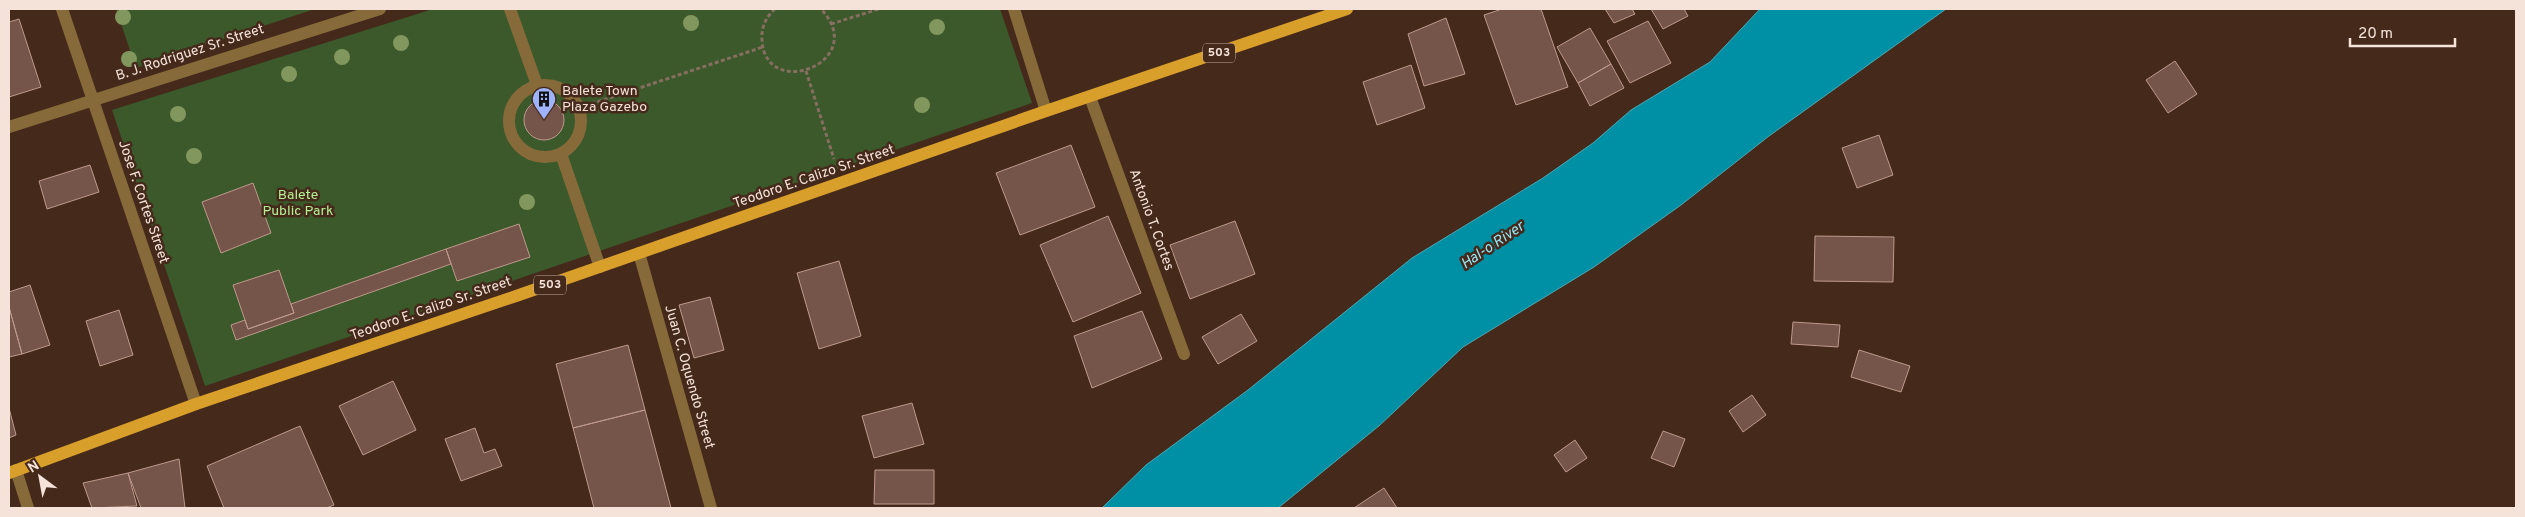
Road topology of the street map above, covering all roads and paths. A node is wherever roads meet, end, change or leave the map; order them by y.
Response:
1 (62, 9) edge
2 (380, 9) edge
3 (510, 9) edge
4 (775, 9) edge
5 (821, 9) edge
6 (879, 9) edge
7 (1014, 9) edge
8 (1347, 9) edge
9 (831, 24) junction
10 (763, 46) junction
11 (806, 71) junction
12 (537, 85) junction
13 (1090, 97) junction
14 (92, 100) junction
15 (579, 108) junction
16 (1046, 111) junction
17 (9, 127) edge
18 (561, 154) junction
19 (842, 183) junction
20 (639, 253) junction
21 (600, 267) junction
22 (1184, 354) dead end
23 (196, 404) junction
24 (12, 472) edge
25 (28, 508) edge
26 (711, 508) edge

1 - 14 street, Jose F. Cortes Street
2 - 14 street, B. J. Rodriguez Sr. Street
3 - 12 street
4 - 10 path
5 - 9 path
6 - 9 path
7 - 16 street
8 - 13 main road, 503
9 - 11 path
10 - 11 path
10 - 15 path
11 - 19 path
12 - 15 street
12 - 18 street
13 - 16 main road, Teodoro E. Calizo Sr. Street / 503
13 - 22 street, Antonio T. Cortes
14 - 17 street, B. J. Rodriguez Sr. Street
14 - 23 street, Jose F. Cortes Street
15 - 18 street
16 - 19 main road, Teodoro E. Calizo Sr. Street / 503
18 - 21 street
19 - 20 main road, Teodoro E. Calizo Sr. Street / 503
20 - 21 main road, Teodoro E. Calizo Sr. Street / 503
20 - 26 street, Juan C. Oquendo Street
21 - 23 main road, Teodoro E. Calizo Sr. Street / 503
23 - 24 main road, Teodoro E. Calizo Sr. Street / 503
24 - 25 street

